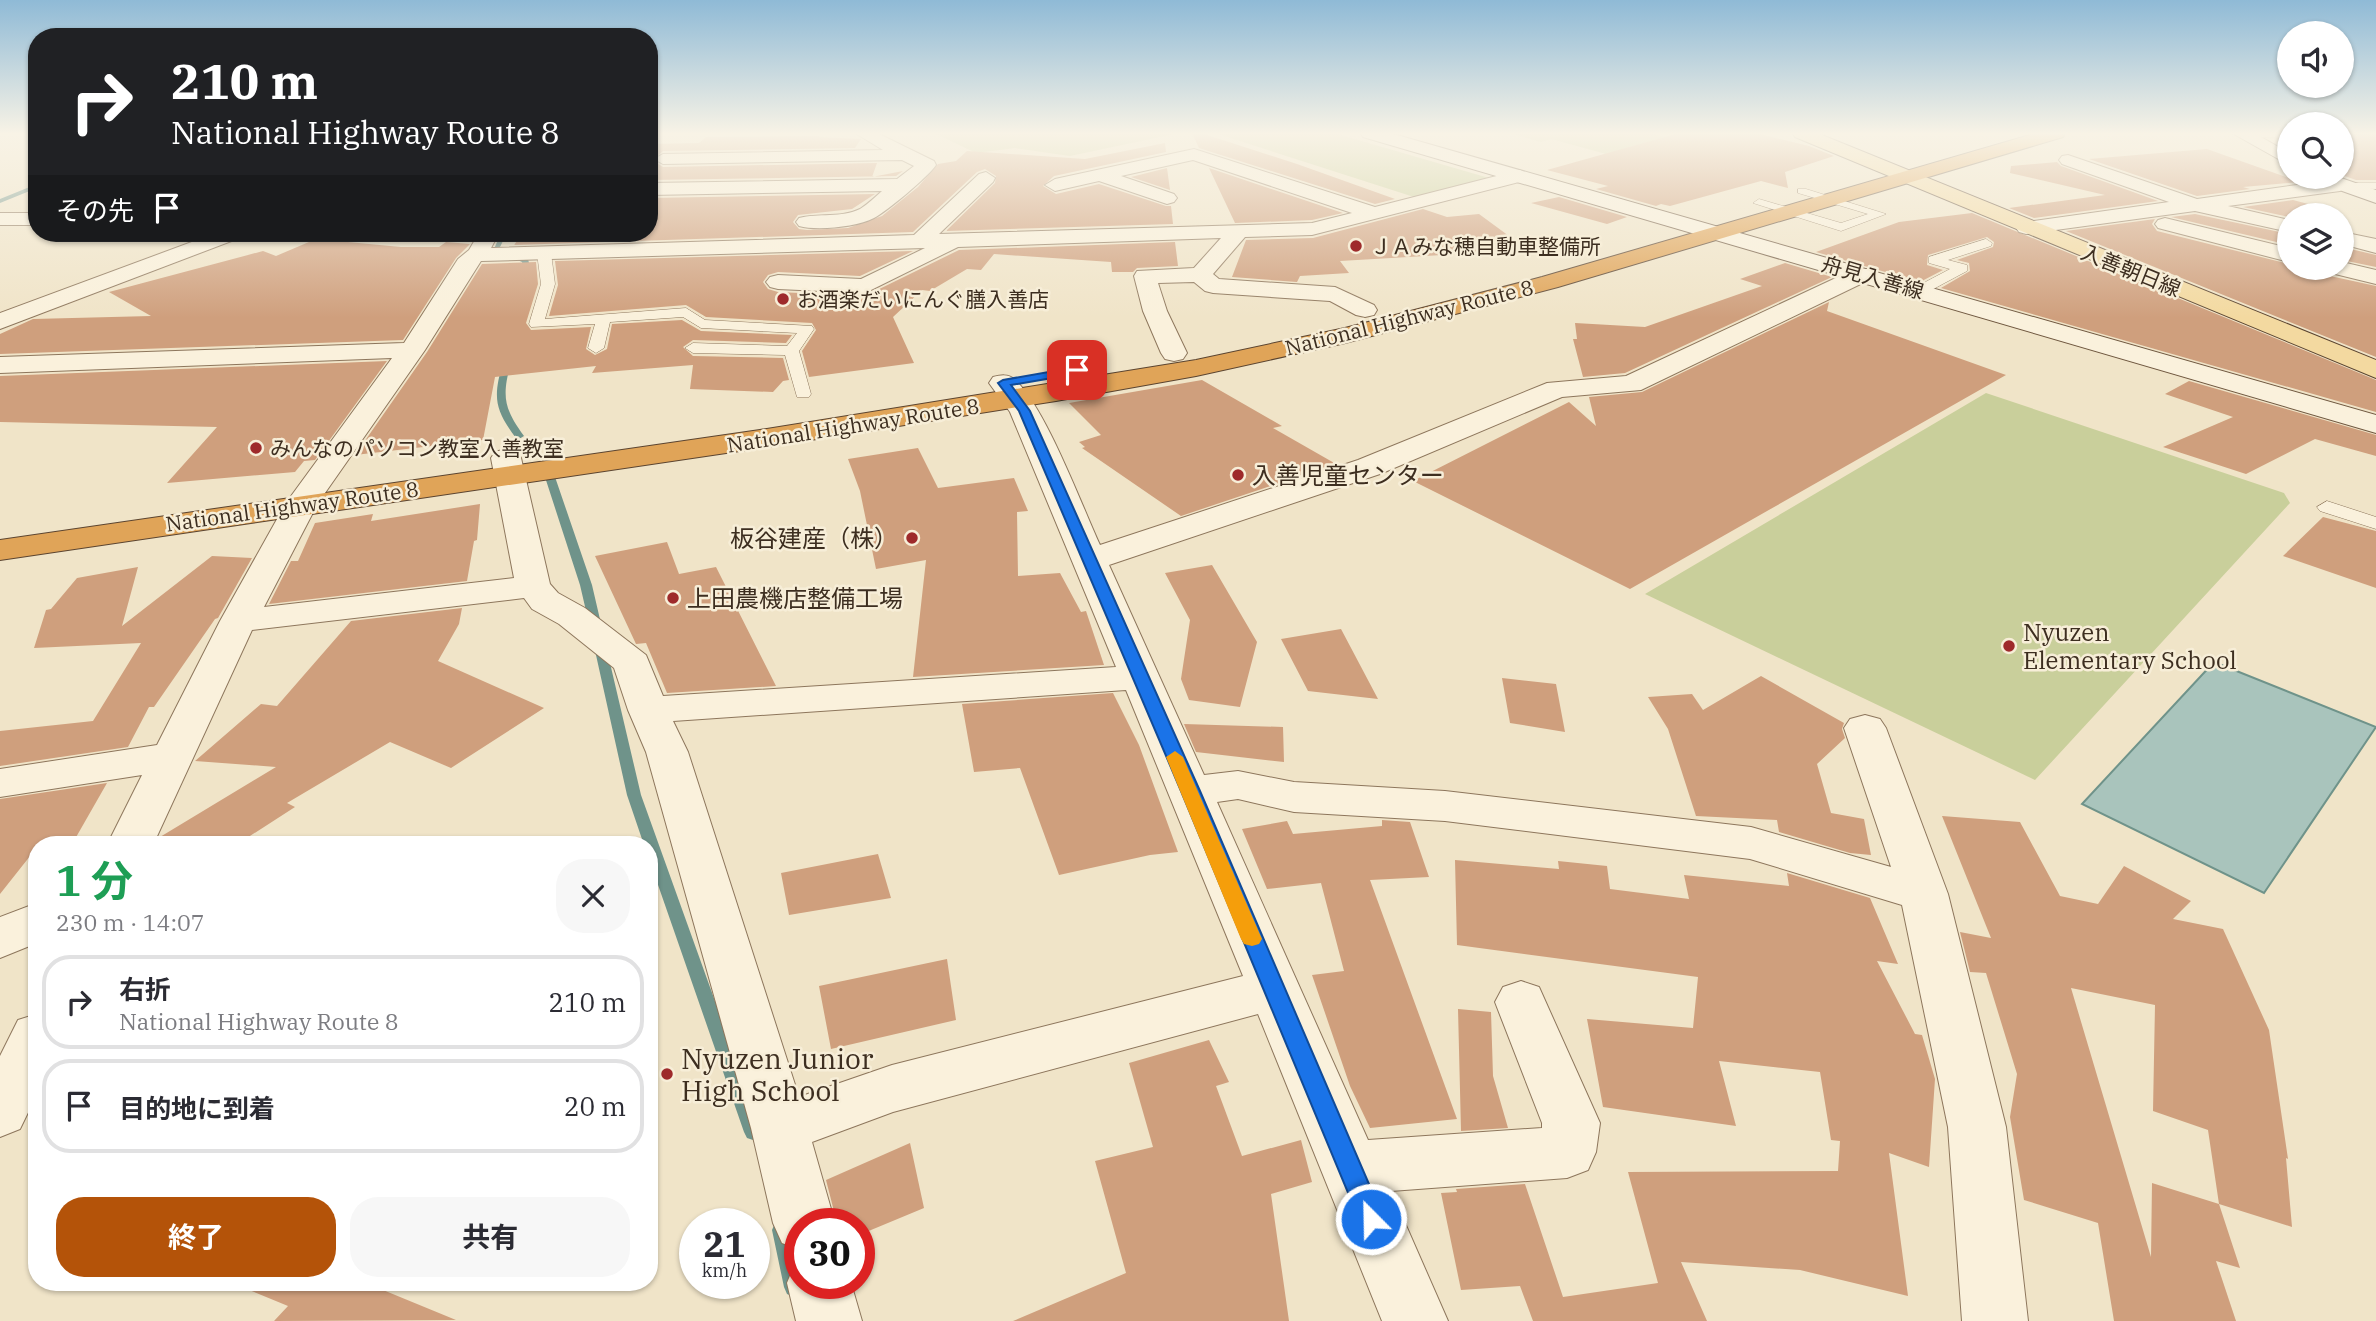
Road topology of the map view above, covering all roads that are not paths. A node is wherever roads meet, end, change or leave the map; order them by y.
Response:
1 (889, 195) edge
2 (969, 195) edge
3 (1157, 195) edge
4 (1317, 195) edge
5 (1449, 195) edge
6 (1587, 195) edge
7 (1789, 195) edge
8 (1814, 195) edge
9 (1833, 195) edge
10 (1950, 195) edge
11 (2167, 195) edge
12 (2254, 195) edge
13 (1167, 198) dead end
14 (1759, 203) junction
15 (2196, 205) junction
16 (1376, 214) junction
17 (2123, 214) junction
18 (0, 219) edge
19 (28, 219) edge
20 (782, 222) dead end
21 (1688, 223) junction
22 (2277, 223) edge
23 (2026, 228) junction
24 (1238, 232) junction
25 (1723, 233) junction
26 (960, 240) junction
27 (920, 241) junction
28 (2354, 241) edge
29 (211, 242) edge
30 (480, 242) edge
31 (499, 242) edge
32 (582, 242) edge
33 (1986, 243) dead end
34 (2376, 246) edge
35 (576, 251) junction
36 (2277, 252) edge
37 (544, 253) junction
38 (2354, 272) edge
39 (1863, 274) junction
40 (1200, 275) junction
41 (2376, 277) edge
42 (778, 282) dead end
43 (1919, 290) junction
44 (1366, 310) junction
45 (604, 319) junction
46 (0, 322) edge
47 (596, 348) dead end
48 (693, 348) dead end
49 (412, 350) junction
50 (791, 351) junction
51 (1174, 353) junction
52 (0, 365) edge
53 (2376, 370) edge
54 (1003, 383) junction
55 (803, 394) dead end
56 (2376, 424) edge
57 (506, 458) junction
58 (307, 495) junction
59 (2327, 507) dead end
60 (2376, 523) edge
61 (0, 534) edge
62 (0, 550) edge
63 (1088, 560) junction
64 (533, 586) junction
65 (238, 621) junction
66 (1138, 677) junction
67 (648, 710) junction
68 (1866, 728) dead end
69 (173, 756) junction
70 (0, 783) edge
71 (1191, 791) junction
72 (134, 836) edge
73 (1924, 894) junction
74 (28, 925) edge
75 (0, 939) edge
76 (1273, 989) junction
77 (1521, 1002) dead end
78 (28, 1055) edge
79 (0, 1112) edge
80 (780, 1128) junction
81 (1349, 1168) junction
82 (800, 1208) edge
83 (823, 1299) edge
84 (829, 1321) edge
85 (1415, 1321) edge
86 (1995, 1321) edge

1 - 20 street
2 - 27 street
3 - 13 street
4 - 16 street
5 - 16 street
6 - 21 street, 舟見入善線
7 - 14 highway, National Highway Route 8
8 - 14 lane
9 - 25 highway, National Highway Route 8
10 - 23 main road, 入善朝日線
11 - 15 street
12 - 15 street
14 - 21 highway, National Highway Route 8
15 - 17 street
15 - 22 street
16 - 24 street
17 - 23 street
17 - 36 street
18 - 19 street
21 - 25 street, 舟見入善線
21 - 44 highway, National Highway Route 8
23 - 53 main road, 入善朝日線
24 - 26 street
24 - 40 street
25 - 39 street, 舟見入善線
25 - 58 highway, National Highway Route 8
26 - 27 street
26 - 42 street
27 - 35 street
28 - 34 street
29 - 46 street
30 - 49 street
31 - 37 street
32 - 35 street
33 - 43 lane
35 - 37 street
37 - 45 lane
38 - 41 street
39 - 43 street, 舟見入善線
39 - 63 street
40 - 44 street
40 - 51 street
43 - 56 street, 舟見入善線
44 - 51 highway, National Highway Route 8
45 - 47 lane
45 - 50 lane
48 - 50 lane
49 - 52 street
49 - 58 street
50 - 55 lane
51 - 54 highway, National Highway Route 8
54 - 57 highway, National Highway Route 8
54 - 63 street
57 - 58 highway, National Highway Route 8
57 - 64 street
58 - 61 highway, National Highway Route 8
58 - 62 highway, National Highway Route 8
58 - 65 street
59 - 60 lane
63 - 66 street
64 - 65 street
64 - 67 street
65 - 69 street
66 - 67 street
66 - 71 street
67 - 80 street
68 - 73 street
69 - 70 street
69 - 72 street
71 - 73 street
71 - 76 street
73 - 86 street
74 - 75 street
76 - 80 street
76 - 81 street
77 - 81 street
78 - 79 street
80 - 82 street
81 - 85 street
83 - 84 street

